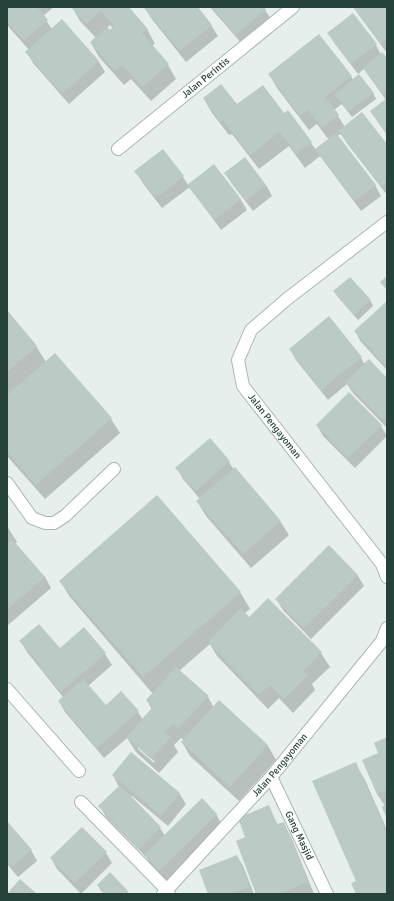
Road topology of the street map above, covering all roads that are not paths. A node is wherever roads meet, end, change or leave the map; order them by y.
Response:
1 (292, 7) edge
2 (118, 149) dead end
3 (387, 222) edge
4 (114, 469) dead end
5 (7, 483) edge
6 (387, 576) edge
7 (387, 628) edge
8 (7, 689) edge
9 (79, 771) dead end
10 (271, 777) junction
11 (81, 802) dead end
12 (166, 893) edge
13 (327, 894) edge

1 - 2 street, Jalan Perintis
3 - 6 street, Jalan Pengayoman
4 - 5 street
7 - 10 street, Jalan Pengayoman
8 - 9 street
10 - 12 street, Jalan Pengayoman
10 - 13 street, Gang Masjid
11 - 12 street

